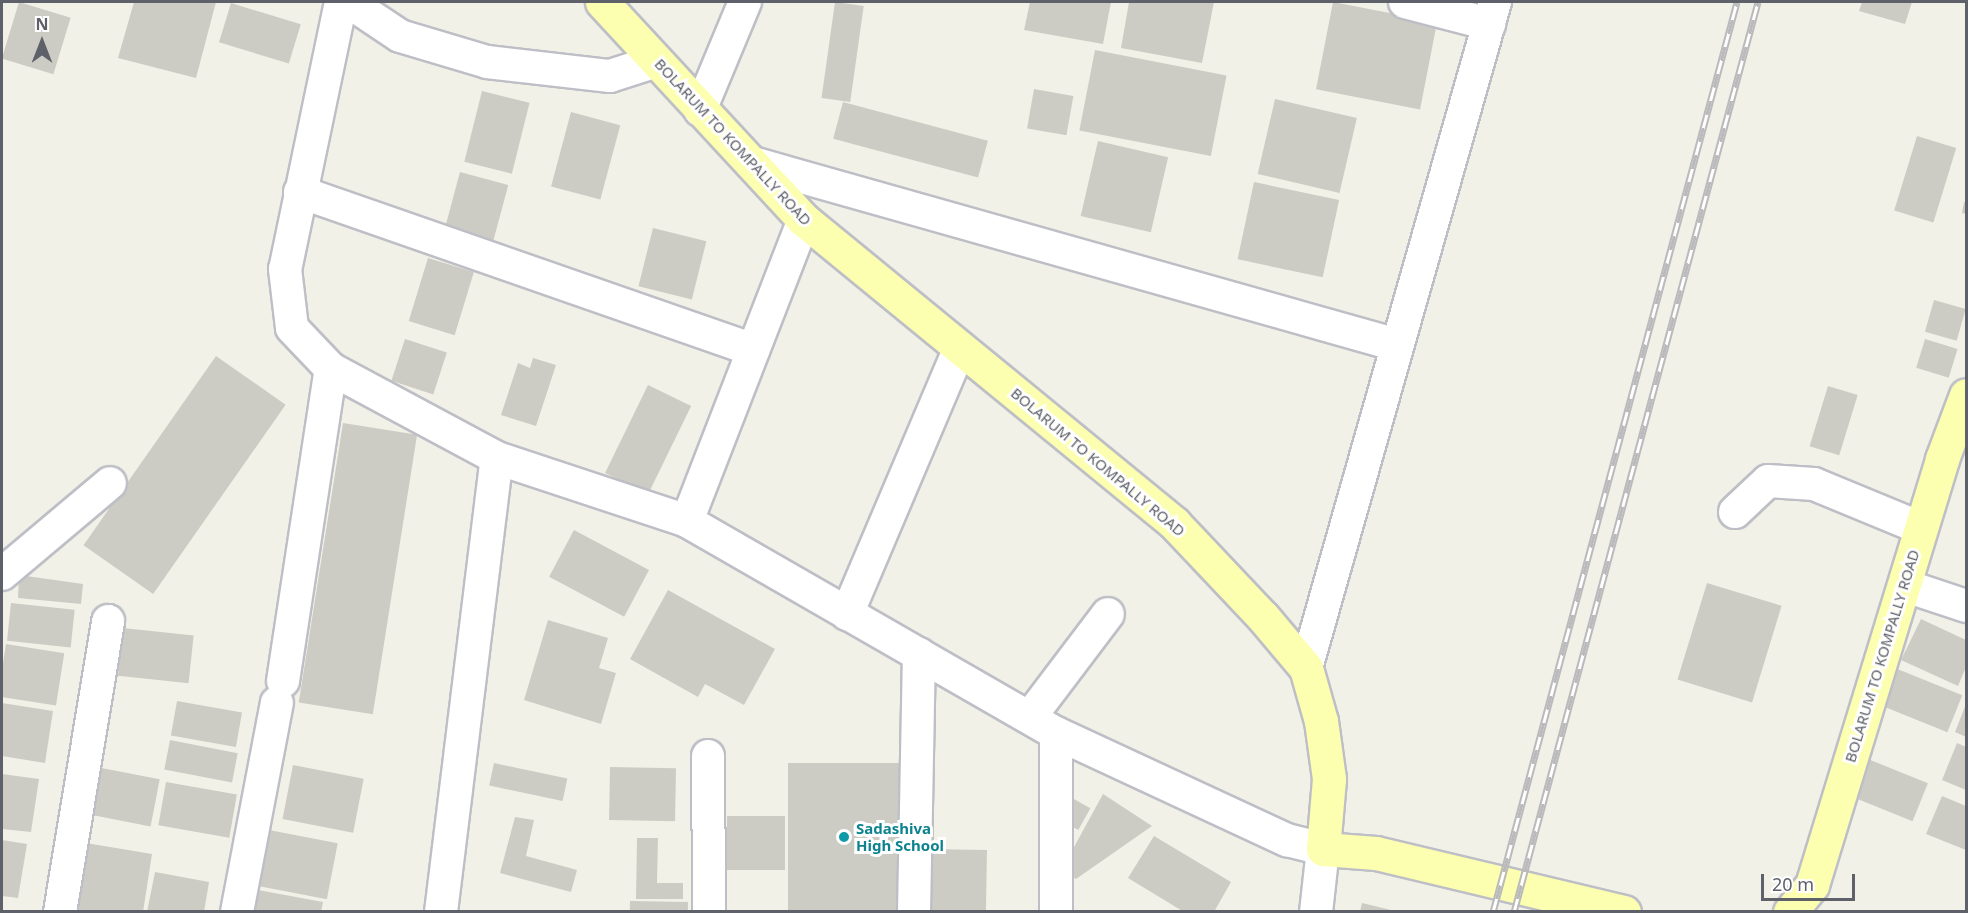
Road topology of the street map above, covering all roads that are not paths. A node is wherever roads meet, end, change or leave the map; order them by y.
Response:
1 (342, 2) edge
2 (349, 2) edge
3 (602, 2) edge
4 (745, 2) edge
5 (1405, 2) edge
6 (1492, 13) edge
7 (657, 62) junction
8 (700, 110) junction
9 (756, 164) junction
10 (300, 192) junction
11 (804, 220) junction
12 (1397, 345) junction
13 (960, 348) junction
14 (753, 350) junction
15 (331, 369) junction
16 (1966, 395) edge
17 (497, 458) junction
18 (110, 483) dead end
19 (1735, 512) dead end
20 (687, 521) junction
21 (1921, 528) junction
22 (2, 574) edge
23 (1906, 586) junction
24 (1966, 606) edge
25 (847, 614) junction
26 (1108, 614) dead end
27 (108, 621) dead end
28 (919, 654) junction
29 (1306, 668) junction
30 (1043, 725) junction
31 (708, 756) dead end
32 (1323, 849) junction
33 (60, 912) edge
34 (237, 912) edge
35 (441, 912) edge
36 (709, 912) edge
37 (914, 912) edge
38 (1056, 912) edge
39 (1316, 912) edge
40 (1624, 912) edge
41 (1790, 912) edge

1 - 10 street
2 - 7 street
3 - 7 main road, BOLARUM TO KOMPALLY ROAD
4 - 8 street
5 - 6 street
6 - 12 street
7 - 8 main road, BOLARUM TO KOMPALLY ROAD
8 - 9 main road, BOLARUM TO KOMPALLY ROAD
9 - 11 main road, BOLARUM TO KOMPALLY ROAD
9 - 12 street
10 - 14 street
10 - 15 street
11 - 13 main road, BOLARUM TO KOMPALLY ROAD
11 - 14 street
12 - 29 street
13 - 25 street
13 - 29 main road, BOLARUM TO KOMPALLY ROAD
14 - 20 street
15 - 17 street
15 - 34 street
16 - 21 main road, BOLARUM TO KOMPALLY ROAD
17 - 20 street
17 - 35 street
18 - 22 street
19 - 21 street
20 - 25 street
21 - 23 main road, BOLARUM TO KOMPALLY ROAD
23 - 24 street
23 - 41 main road, BOLARUM TO KOMPALLY ROAD
25 - 28 street
26 - 30 street
27 - 33 street
28 - 30 street
28 - 37 street
29 - 32 main road, BOLARUM TO KOMPALLY ROAD
30 - 32 street
30 - 38 street
31 - 36 street
32 - 39 street
32 - 40 main road

